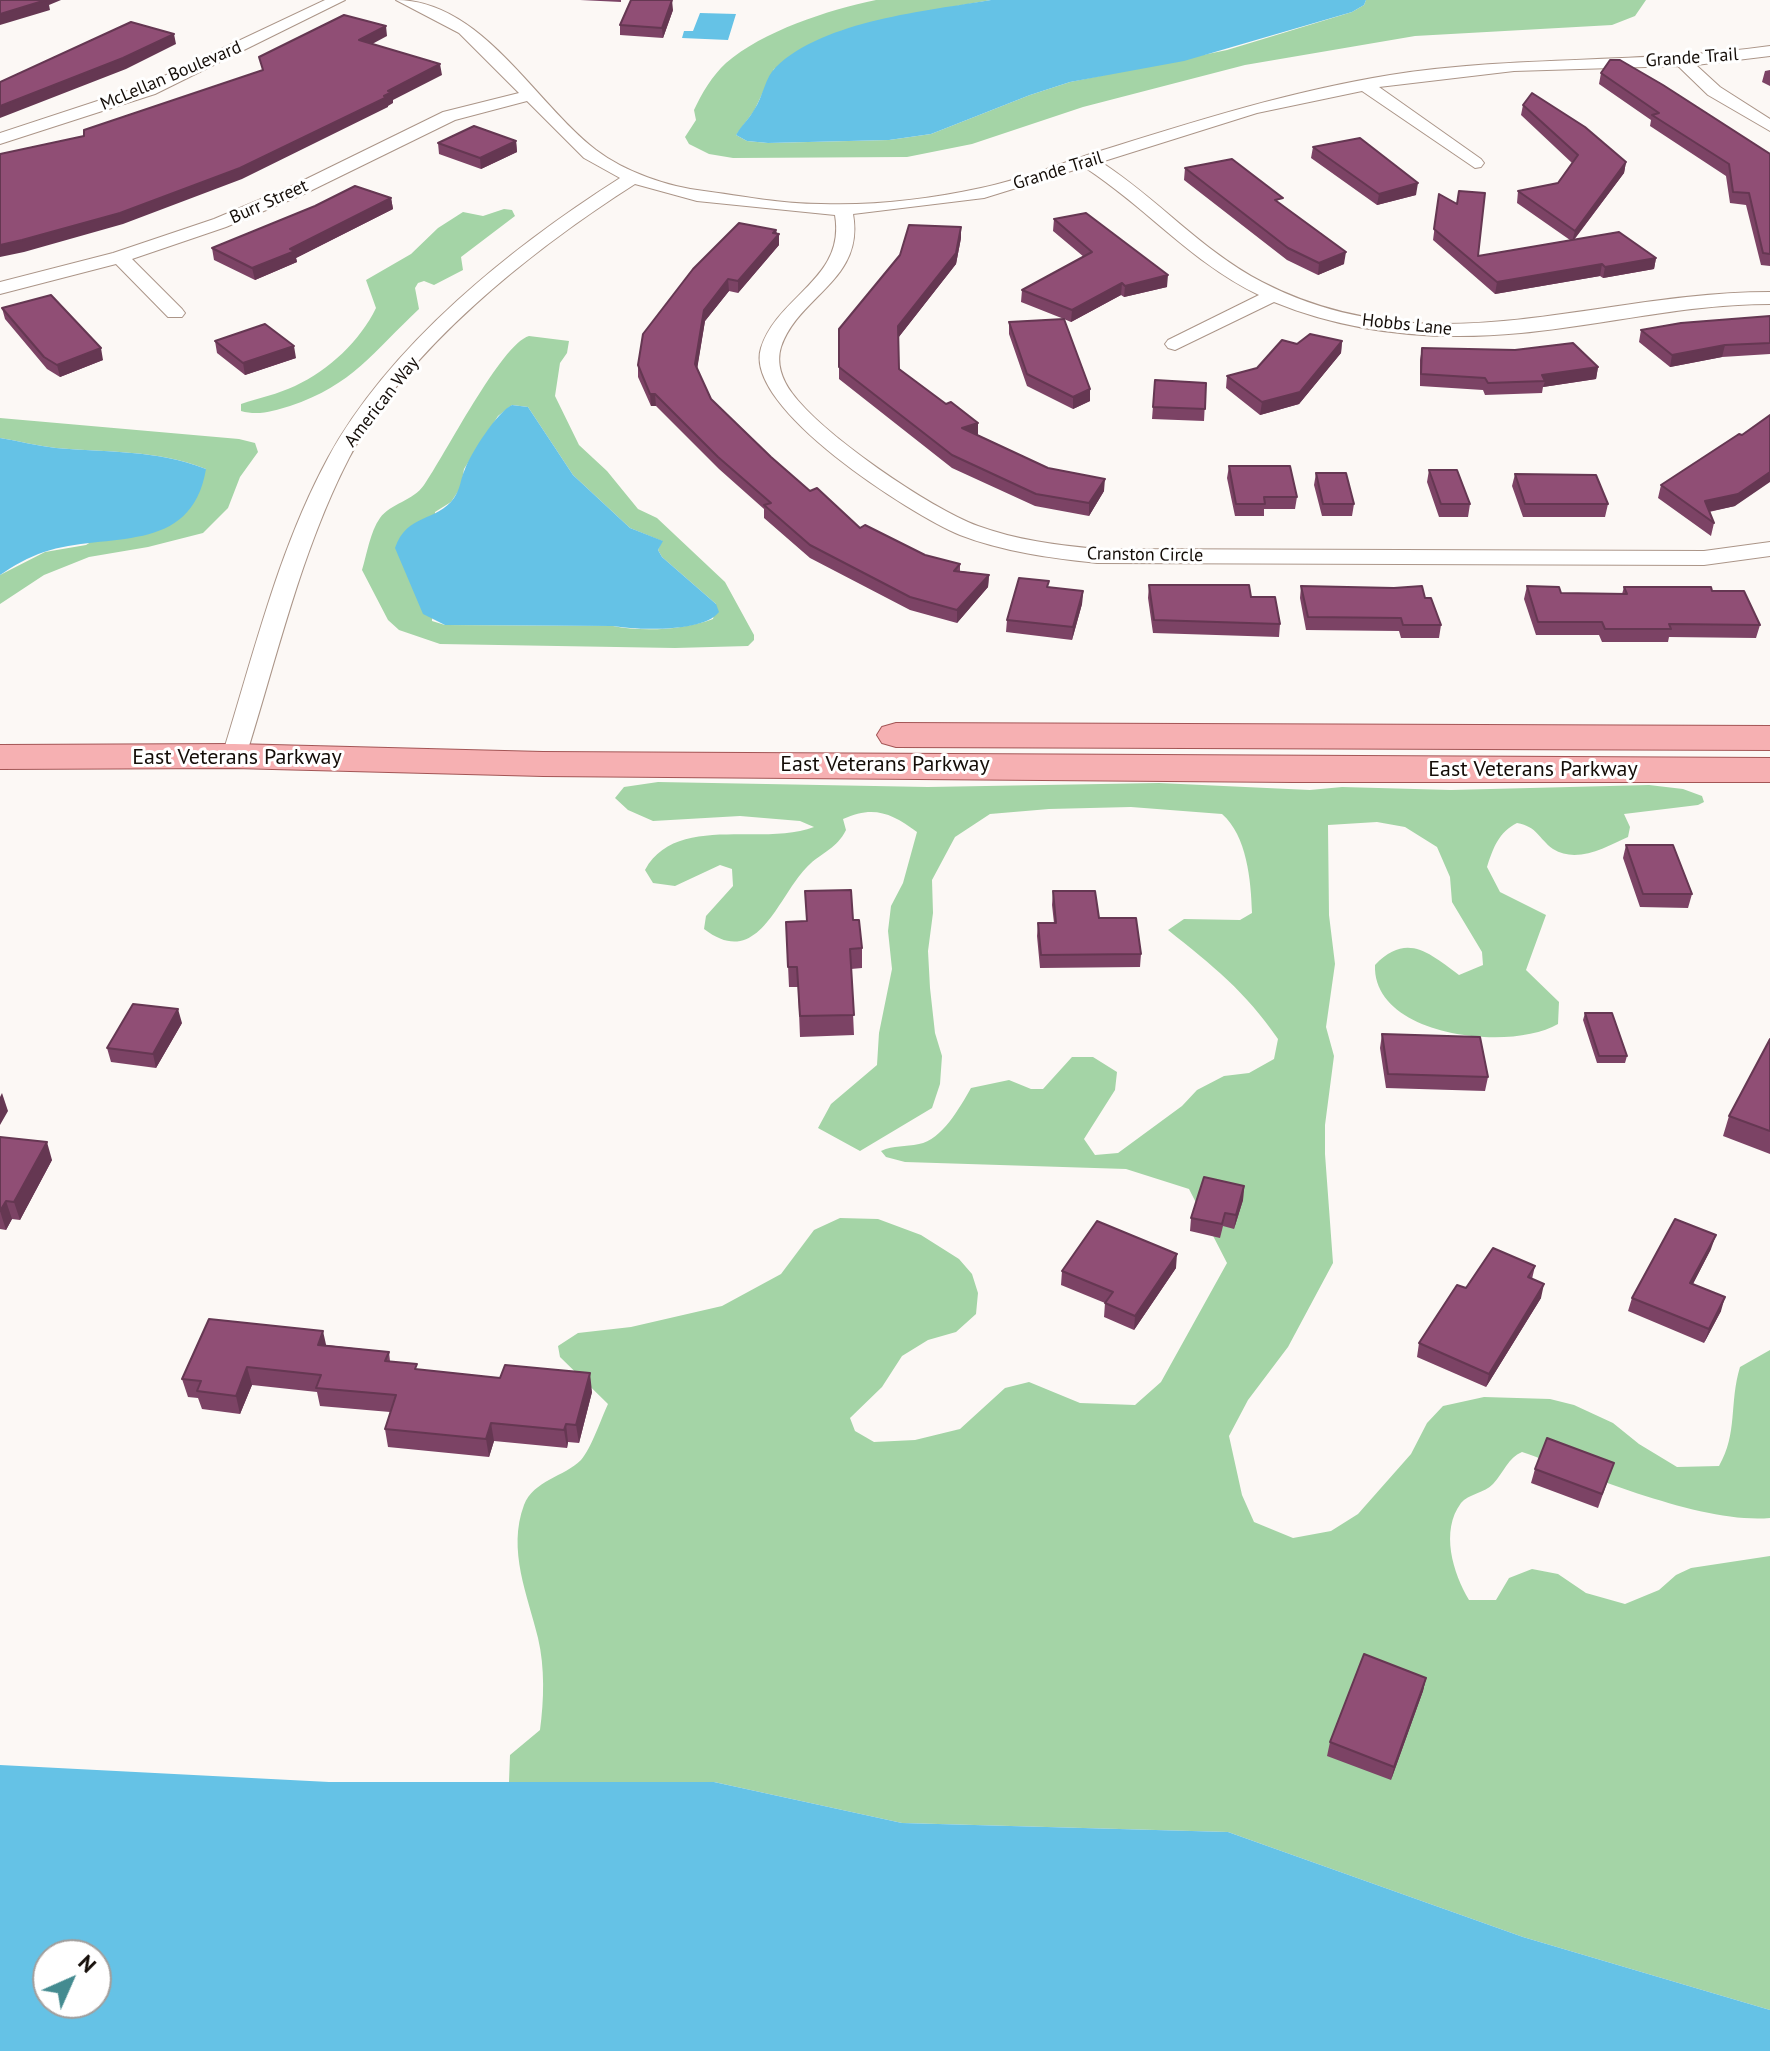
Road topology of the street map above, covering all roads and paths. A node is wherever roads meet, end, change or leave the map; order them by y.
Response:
1 (337, 0) edge
2 (404, 0) edge
3 (1770, 51) edge
4 (1682, 61) junction
5 (1365, 85) junction
6 (529, 95) junction
7 (1770, 126) edge
8 (0, 139) edge
9 (1088, 162) junction
10 (1475, 163) dead end
11 (633, 178) junction
12 (843, 210) junction
13 (120, 257) junction
14 (0, 288) edge
15 (1274, 295) junction
16 (1770, 298) edge
17 (175, 313) dead end
18 (1175, 344) dead end
19 (1770, 549) edge
20 (0, 731) edge
21 (1770, 738) edge
22 (238, 744) junction
23 (0, 757) edge
24 (1770, 770) edge

1 - 8 street, McLellan Boulevard
2 - 6 street, Grande Trail
3 - 4 street, Grande Trail
4 - 5 street, Grande Trail
4 - 7 street
5 - 9 street, Grande Trail
5 - 10 street
6 - 11 street, Grande Trail
6 - 13 street, Burr Street
9 - 12 street, Grande Trail
9 - 15 street, Hobbs Lane
11 - 12 street, Grande Trail
11 - 22 street, American Way
12 - 19 street, Cranston Circle
13 - 14 street, Burr Street
13 - 17 street
15 - 16 street, Hobbs Lane
15 - 18 street
20 - 22 main road, East Veterans Parkway
21 - 22 main road, East Veterans Parkway
22 - 23 main road, East Veterans Parkway
22 - 24 main road, East Veterans Parkway

